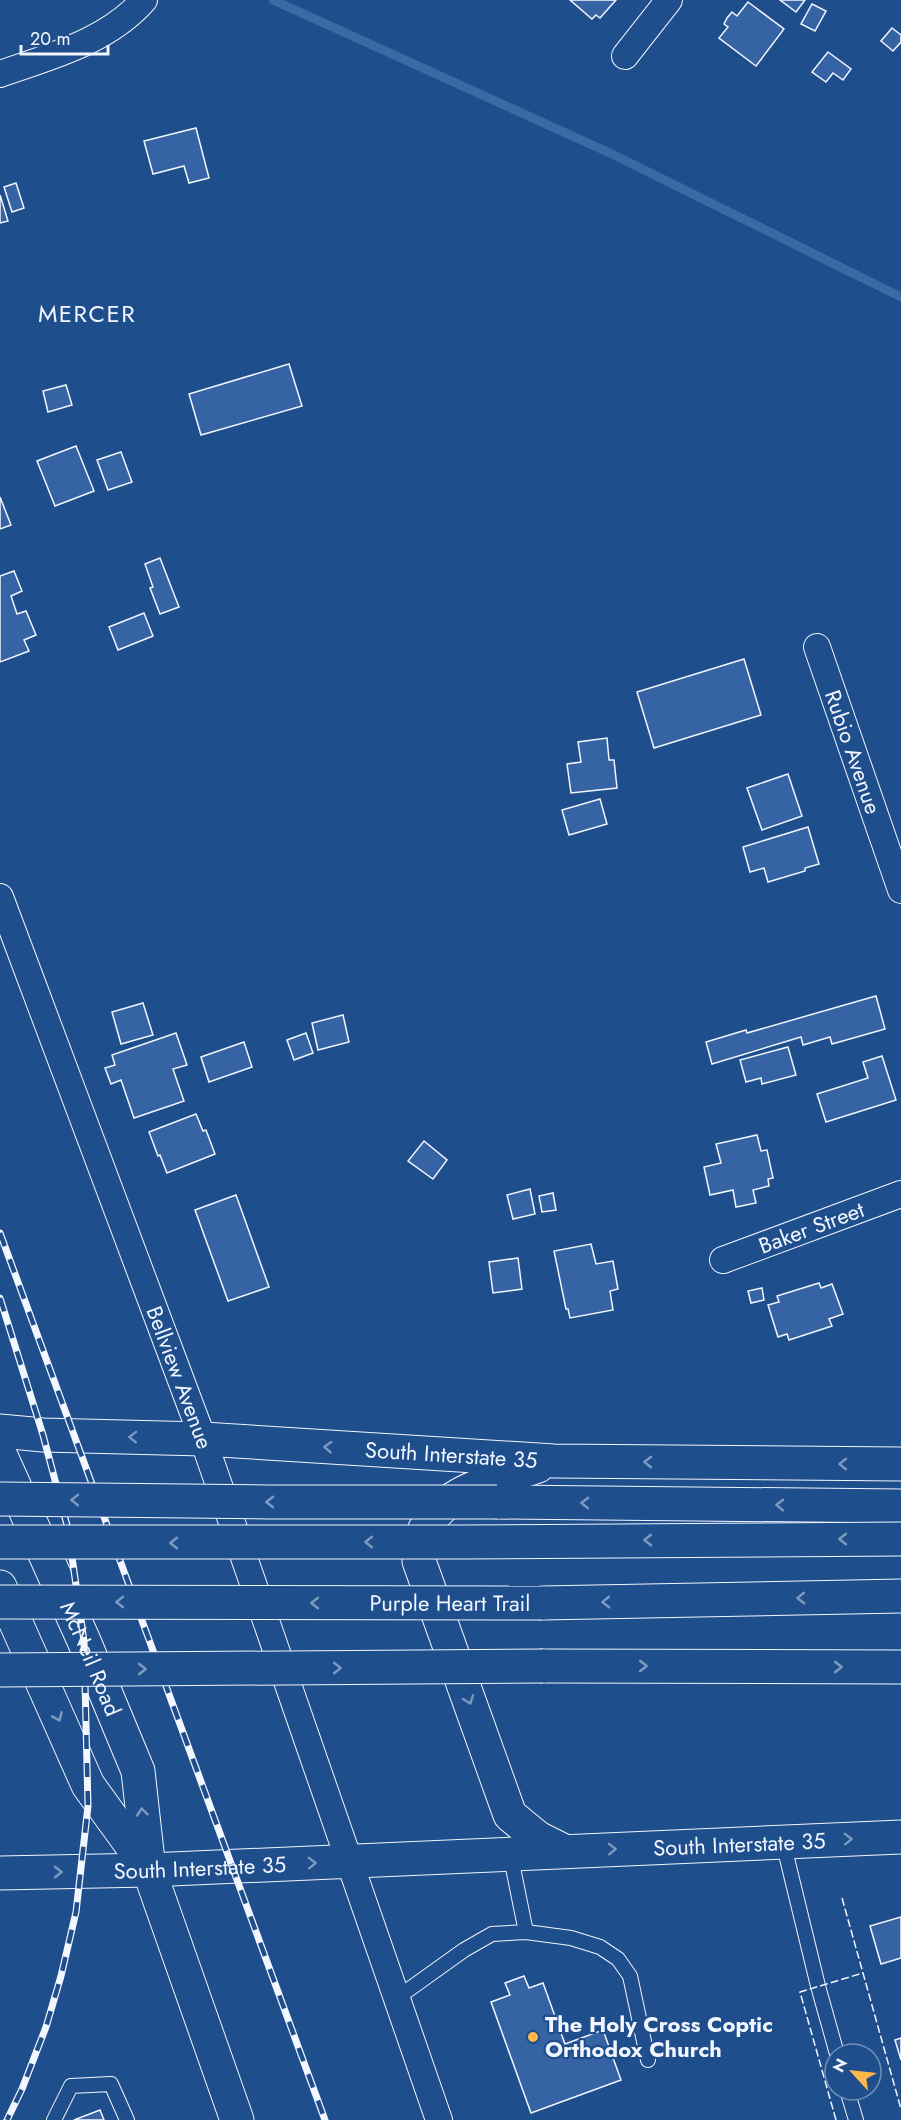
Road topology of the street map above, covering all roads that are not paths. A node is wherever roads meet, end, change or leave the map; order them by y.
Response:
1 (144, 0) edge
2 (669, 0) edge
3 (625, 56) dead end
4 (0, 75) edge
5 (817, 647) dead end
6 (896, 862) edge
7 (901, 890) edge
8 (0, 897) edge
9 (901, 1194) edge
10 (723, 1260) dead end
11 (0, 1431) edge
12 (203, 1439) junction
13 (0, 1454) edge
14 (554, 1461) junction
15 (901, 1464) edge
16 (0, 1499) edge
17 (901, 1506) edge
18 (901, 1539) edge
19 (0, 1542) edge
20 (0, 1587) edge
21 (901, 1596) edge
22 (0, 1602) edge
23 (901, 1667) edge
24 (0, 1670) edge
25 (901, 1837) edge
26 (783, 1842) junction
27 (564, 1851) junction
28 (510, 1853) junction
29 (350, 1862) junction
30 (149, 1870) junction
31 (0, 1873) edge
32 (526, 1932) junction
33 (397, 1998) junction
34 (834, 2042) edge
35 (648, 2060) dead end
36 (851, 2102) edge
37 (54, 2120) edge
38 (127, 2120) edge
39 (237, 2120) edge
40 (439, 2120) edge
41 (856, 2120) edge

1 - 4 street
2 - 3 street
5 - 6 street, Rubio Avenue
6 - 7 street, Rubio Avenue
8 - 12 street, Bellview Avenue
9 - 10 street, Baker Street
12 -> 11 main road, South Interstate 35
14 -> 12 main road, South Interstate 35
12 - 29 street, Bellview Avenue
30 -> 13 main road, McNeil Road
15 -> 14 main road, South Interstate 35
14 -> 27 main road
17 -> 16 main road, bridge
18 -> 19 main road, bridge
20 -> 30 main road, McNeil Road
21 -> 22 main road, Purple Heart Trail, bridge
24 -> 23 main road, bridge
26 -> 25 main road, South Interstate 35
27 -> 26 main road, South Interstate 35
26 - 34 lane
27 - 28 main road, South Interstate 35
28 - 29 main road, South Interstate 35
28 - 32 lane
30 -> 29 main road, South Interstate 35
29 - 33 street, Bellview Avenue
31 -> 30 main road, South Interstate 35
30 - 39 main road, McNeil Road
32 - 33 lane
32 - 35 lane
33 - 40 street, Bellview Avenue
36 - 41 lane
37 - 38 lane

